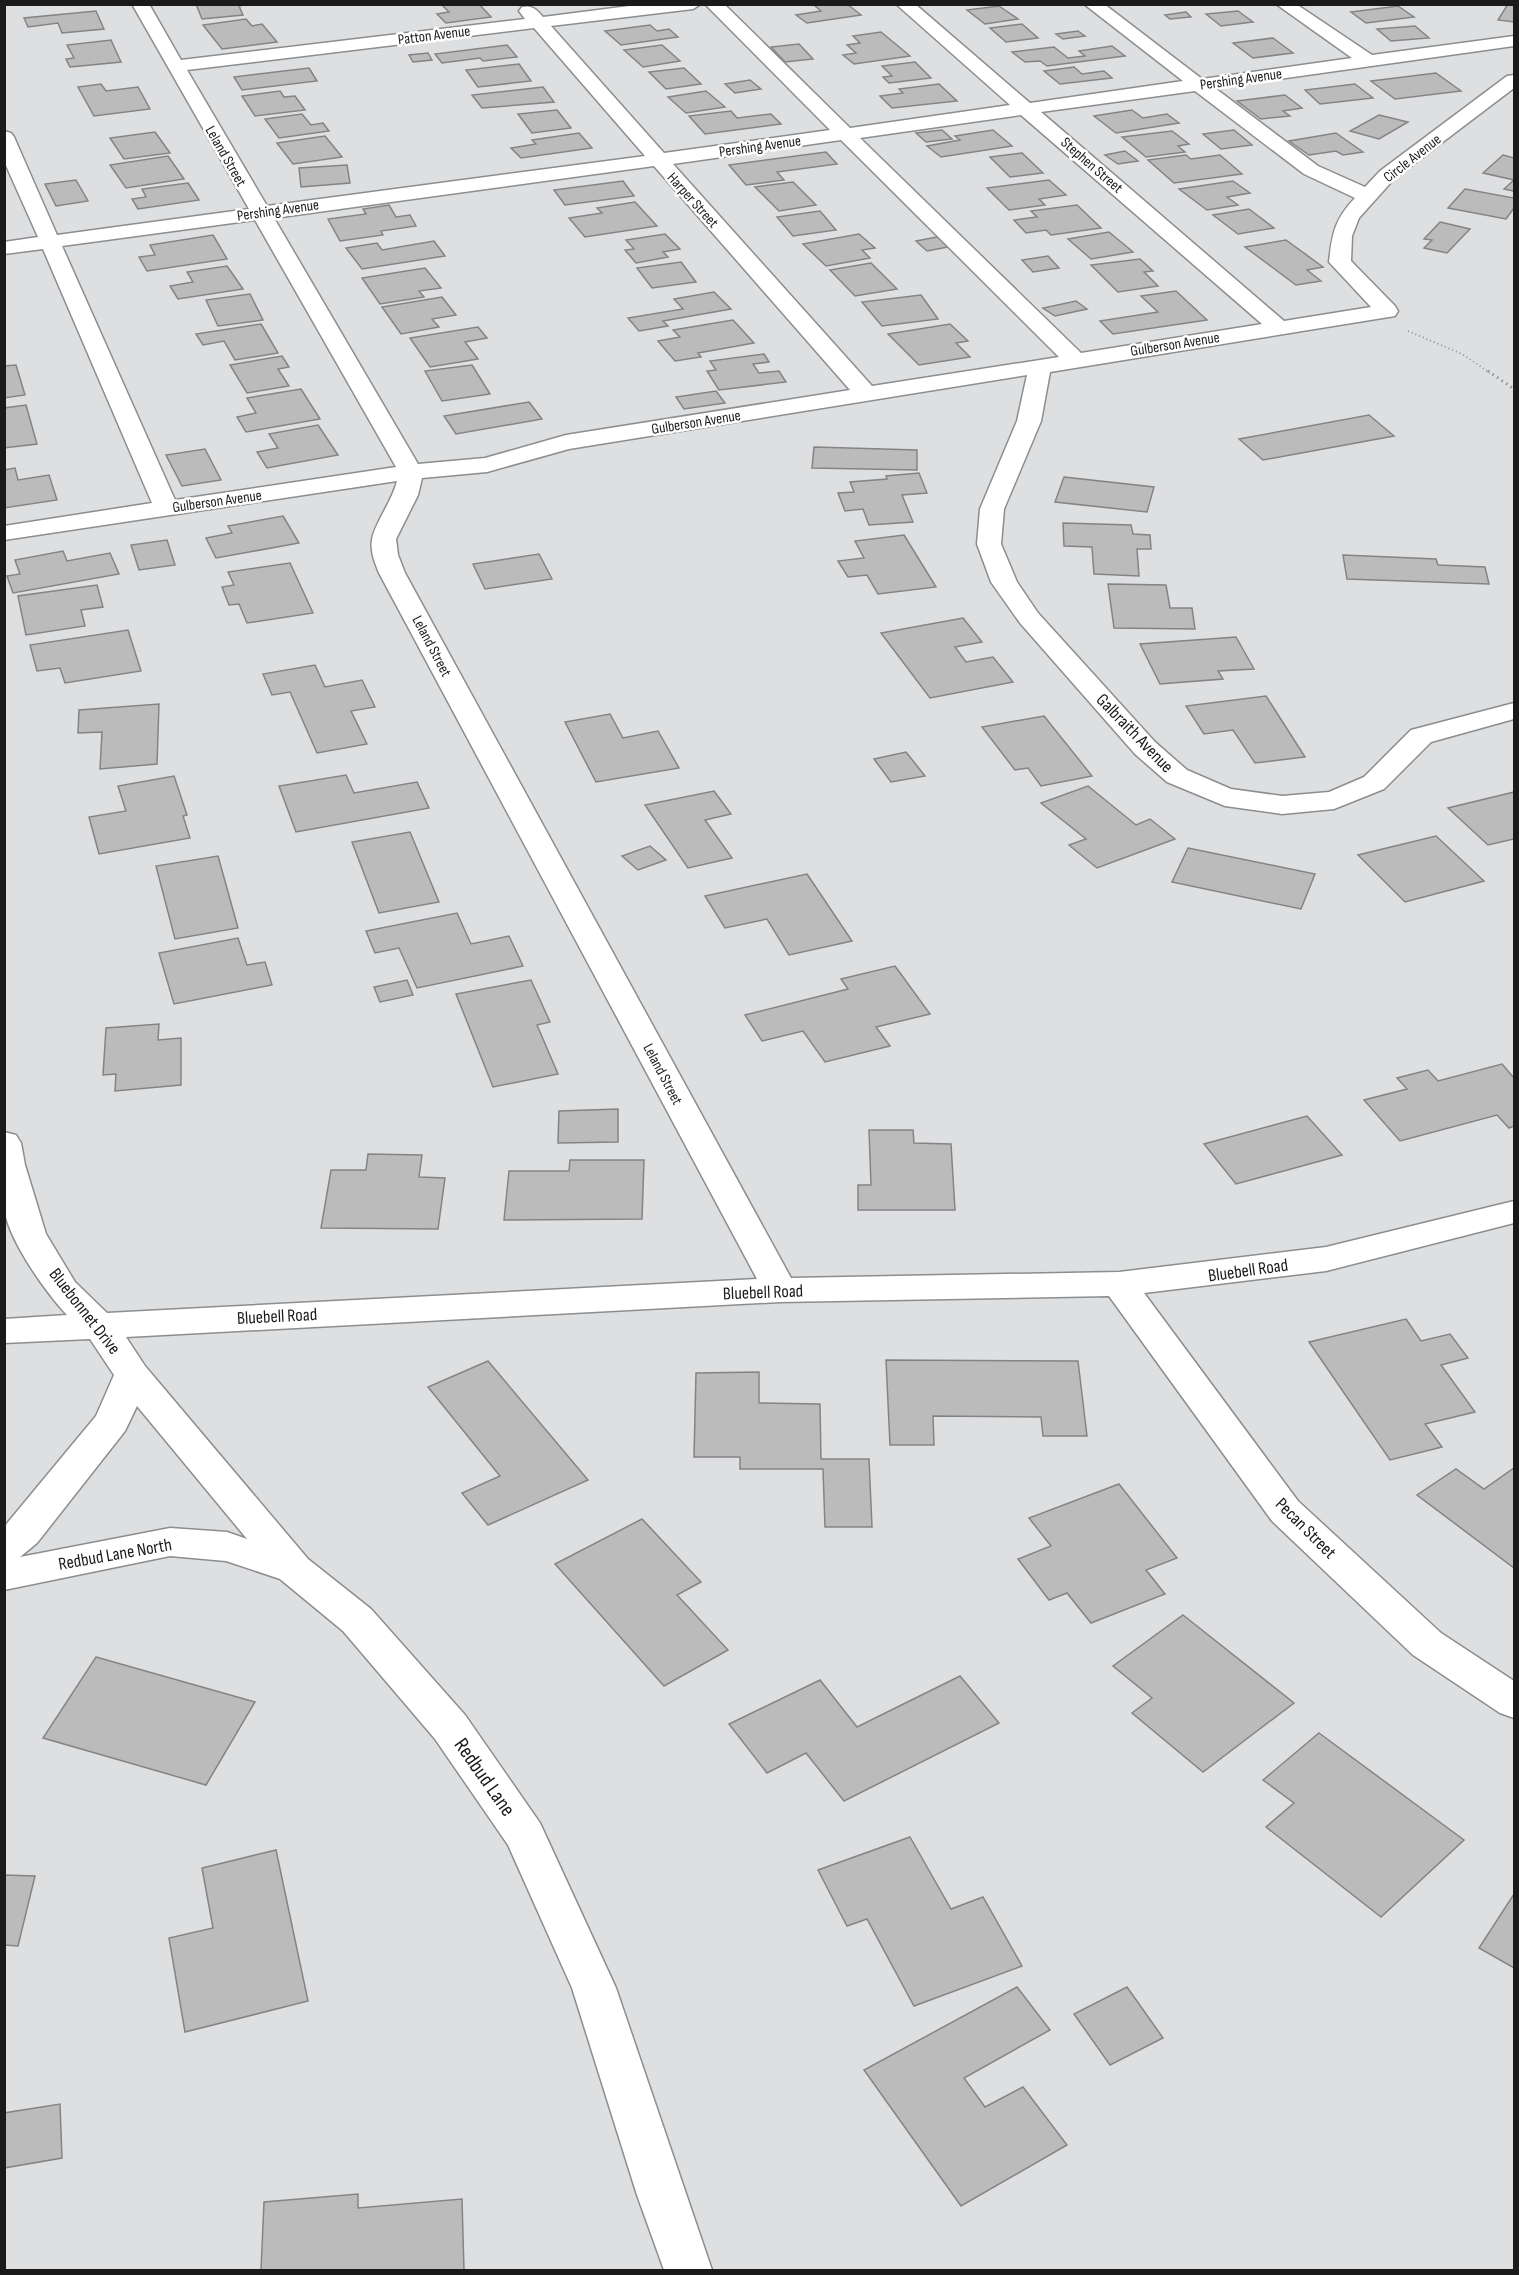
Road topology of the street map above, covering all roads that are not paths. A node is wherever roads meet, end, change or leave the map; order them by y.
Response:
1 (140, 4) edge
2 (523, 4) edge
3 (693, 4) edge
4 (713, 4) edge
5 (904, 4) edge
6 (1092, 4) edge
7 (1284, 4) edge
8 (537, 23) junction
9 (1515, 41) edge
10 (1368, 61) junction
11 (175, 66) junction
12 (1515, 80) edge
13 (1199, 85) junction
14 (1028, 109) junction
15 (845, 134) junction
16 (4, 137) edge
17 (658, 160) junction
18 (1368, 196) junction
19 (259, 213) junction
20 (50, 241) junction
21 (4, 248) edge
22 (1387, 311) joint
23 (1279, 328) junction
24 (1074, 359) junction
25 (1040, 365) junction
26 (866, 394) junction
27 (411, 472) junction
28 (167, 509) junction
29 (4, 533) edge
30 (1515, 711) edge
31 (4, 1143) edge
32 (1515, 1212) edge
33 (1119, 1284) junction
34 (780, 1290) junction
35 (98, 1326) junction
36 (4, 1331) edge
37 (132, 1375) junction
38 (4, 1549) edge
39 (294, 1569) junction
40 (4, 1575) edge
41 (1515, 1702) edge
42 (688, 2271) edge

1 - 11 street, Leland Street
2 - 8 street, Harper Street
3 - 8 street, Patton Avenue
4 - 15 street
5 - 14 street, Stephen Street
6 - 13 street
7 - 10 street
8 - 11 street, Patton Avenue
8 - 17 street, Harper Street
9 - 10 street, Pershing Avenue
10 - 13 street, Pershing Avenue
11 - 19 street, Leland Street
12 - 18 street, Circle Avenue
13 - 14 street, Pershing Avenue
13 - 18 street
14 - 15 street, Pershing Avenue
14 - 23 street, Stephen Street
15 - 17 street, Pershing Avenue
15 - 24 street
16 - 20 street
17 - 19 street, Pershing Avenue
17 - 26 street, Harper Street
18 - 22 street, Circle Avenue
19 - 20 street, Pershing Avenue
19 - 27 street, Leland Street
20 - 21 street, Pershing Avenue
20 - 28 street
22 - 23 street, Gulberson Avenue
23 - 24 street, Gulberson Avenue
24 - 25 street, Gulberson Avenue
25 - 26 street, Gulberson Avenue
25 - 30 street, Galbraith Avenue
26 - 27 street, Gulberson Avenue
27 - 28 street, Gulberson Avenue
27 - 34 street, Leland Street
28 - 29 street, Gulberson Avenue
31 - 35 street, Bluebonnet Drive
32 - 33 street, Bluebell Road
33 - 34 street, Bluebell Road
33 - 41 street, Pecan Street
34 - 35 street, Bluebell Road
35 - 36 street, Bluebell Road
35 - 37 street, Bluebonnet Drive
37 - 38 street
37 - 39 street, Redbud Lane
39 - 40 street, Redbud Lane North
39 - 42 street, Redbud Lane

